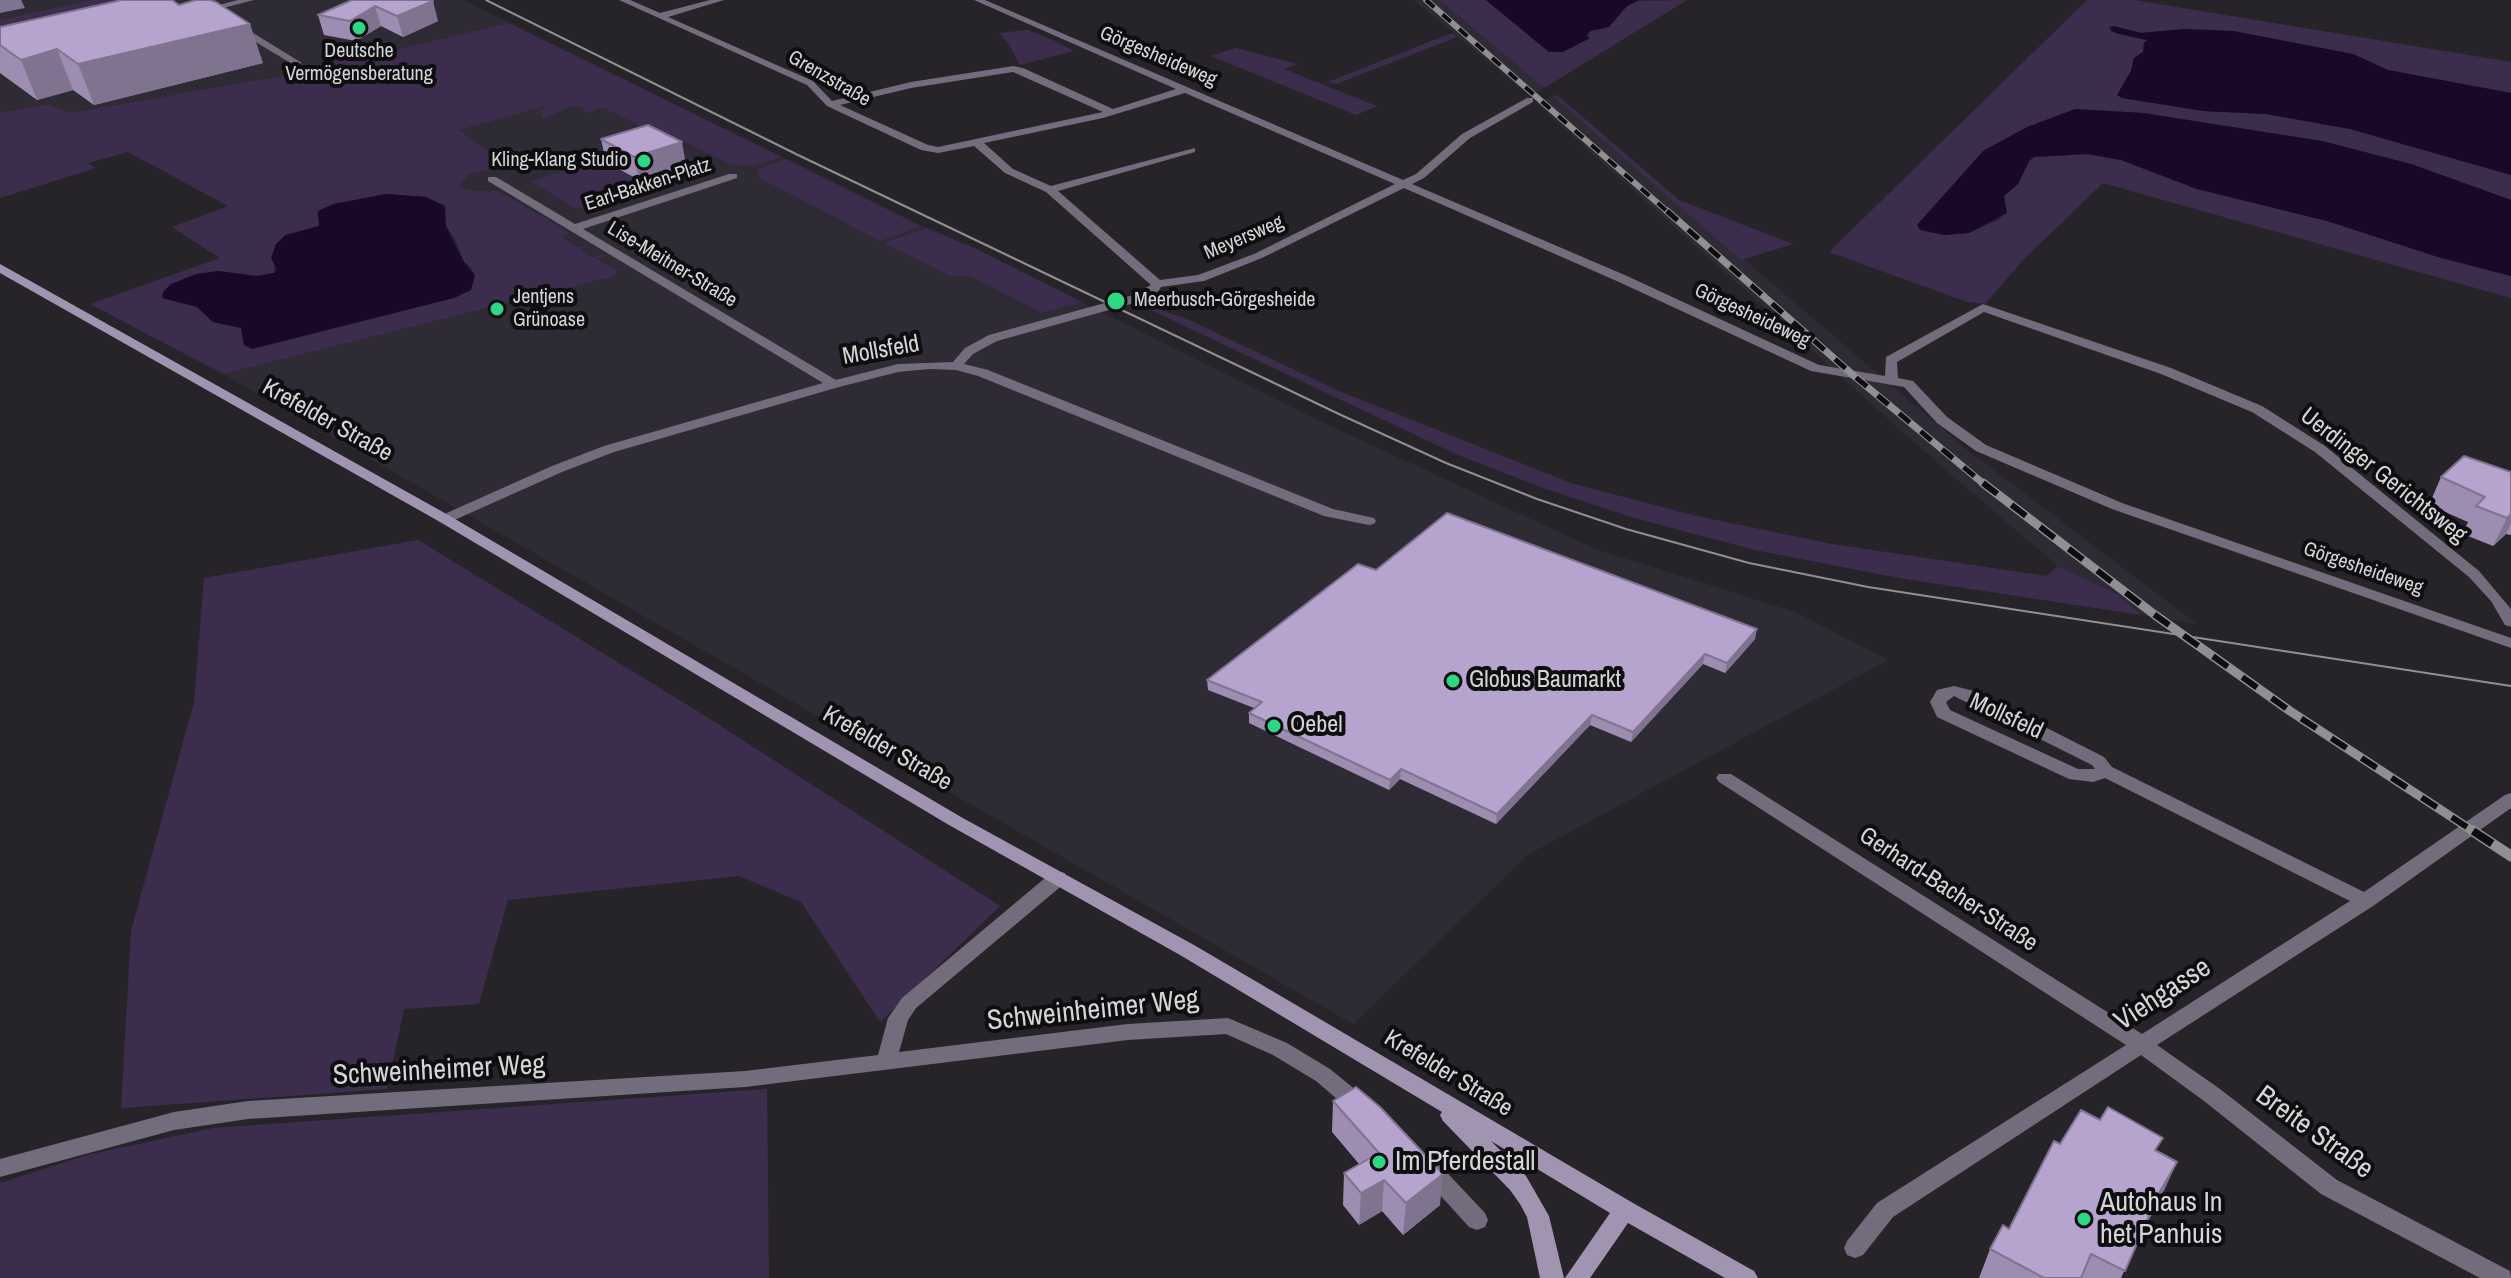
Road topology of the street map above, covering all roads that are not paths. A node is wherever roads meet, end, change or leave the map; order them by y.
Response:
1 (192, 0) edge
2 (250, 0) edge
3 (623, 0) edge
4 (720, 0) edge
5 (978, 0) edge
6 (209, 9) junction
7 (194, 13) edge
8 (660, 16) junction
9 (297, 63) dead end
10 (1184, 90) junction
11 (1530, 100) dead end
12 (830, 104) junction
13 (1112, 112) junction
14 (976, 142) junction
15 (1191, 150) dead end
16 (733, 176) dead end
17 (492, 179) dead end
18 (1404, 184) junction
19 (1050, 190) junction
20 (574, 228) junction
21 (0, 268) edge
22 (1157, 284) junction
23 (956, 366) junction
24 (1892, 379) junction
25 (834, 384) junction
26 (445, 519) junction
27 (1369, 521) dead end
28 (2511, 622) edge
29 (2511, 643) edge
30 (2106, 771) junction
31 (1725, 778) dead end
32 (2511, 799) edge
33 (1058, 878) junction
34 (2366, 901) junction
35 (2142, 1045) junction
36 (886, 1062) junction
37 (1436, 1099) junction
38 (1379, 1122) edge
39 (1415, 1153) edge
40 (0, 1168) edge
41 (1625, 1210) junction
42 (1477, 1220) dead end
43 (1855, 1248) dead end
44 (1552, 1278) edge
45 (1577, 1278) edge
46 (1746, 1278) edge
47 (2502, 1278) edge

1 - 6 street
2 - 6 street
3 - 8 street, Grenzstraße
4 - 8 street
5 - 10 street, Görgesheideweg
6 - 7 street
6 - 9 street
8 - 12 street, Grenzstraße
10 - 13 street, Grenzstraße
10 - 18 street, Görgesheideweg
11 - 18 street, Meyersweg
12 - 13 street
12 - 14 street, Grenzstraße
13 - 14 street, Grenzstraße
14 - 19 street
15 - 19 street
16 - 20 street, Earl-Bakken-Platz
17 - 20 street, Lise-Meitner-Straße
18 - 22 street, Meyersweg
18 - 24 street, Görgesheideweg
19 - 22 street
20 - 25 street, Lise-Meitner-Straße
21 - 26 main road, Krefelder Straße
22 - 23 street, Meyersweg
23 - 25 street, Mollsfeld
23 - 27 street, Mollsfeld
24 - 28 street, Uerdinger Gerichtsweg
24 - 29 street, Görgesheideweg
25 - 26 street, Mollsfeld
26 - 33 main road, Krefelder Straße
30 - 30 street, Mollsfeld
30 - 34 street, Mollsfeld
31 - 35 street, Gerhard-Bacher-Straße
32 - 34 street, Viehgasse
33 - 36 street
33 - 37 main road, Krefelder Straße
34 - 35 street, Viehgasse
35 - 43 street, Viehgasse
35 - 47 street, Breite Straße
36 - 38 street, Schweinheimer Weg
36 - 40 street, Schweinheimer Weg
37 - 41 main road, Krefelder Straße
37 - 44 main road
39 - 42 street
41 - 45 main road
41 - 46 main road, Krefelder Straße

